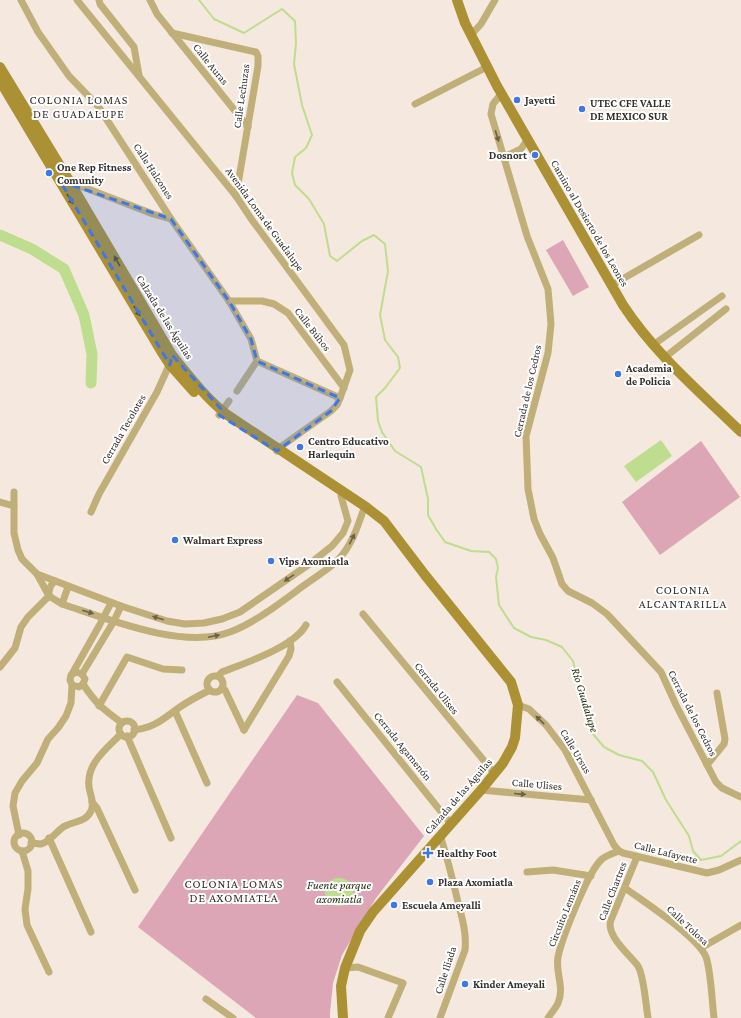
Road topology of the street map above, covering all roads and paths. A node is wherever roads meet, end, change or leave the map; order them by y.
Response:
1 (21, 0) edge
2 (77, 0) edge
3 (99, 0) edge
4 (150, 0) edge
5 (457, 0) edge
6 (495, 0) edge
7 (172, 33) junction
8 (471, 36) junction
9 (0, 66) edge
10 (487, 67) junction
11 (139, 75) junction
12 (0, 81) edge
13 (502, 94) junction
14 (414, 104) dead end
15 (248, 127) junction
16 (528, 139) junction
17 (504, 157) junction
18 (60, 181) junction
19 (70, 182) junction
20 (236, 196) junction
21 (172, 218) junction
22 (699, 235) dead end
23 (612, 285) junction
24 (722, 296) dead end
25 (229, 301) junction
26 (726, 310) dead end
27 (653, 345) junction
28 (664, 358) junction
29 (171, 360) junction
30 (257, 361) junction
31 (344, 388) junction
32 (237, 391) dead end
33 (340, 398) junction
34 (229, 401) dead end
35 (221, 412) junction
36 (741, 432) edge
37 (278, 450) junction
38 (14, 492) dead end
39 (341, 496) junction
40 (0, 502) edge
41 (14, 506) junction
42 (363, 511) junction
43 (91, 512) dead end
44 (348, 521) junction
45 (358, 527) junction
46 (393, 534) junction
47 (38, 574) junction
48 (55, 581) junction
49 (68, 587) junction
50 (49, 596) junction
51 (111, 603) junction
52 (62, 604) junction
53 (121, 606) junction
54 (363, 614) dead end
55 (104, 618) junction
56 (114, 621) junction
57 (306, 625) dead end
58 (100, 626) junction
59 (108, 630) junction
60 (290, 641) junction
61 (0, 667) edge
62 (182, 670) dead end
63 (82, 674) junction
64 (71, 675) junction
65 (218, 676) junction
66 (337, 682) dead end
67 (83, 684) junction
68 (72, 685) junction
69 (222, 688) junction
70 (210, 690) junction
71 (717, 693) dead end
72 (518, 705) junction
73 (99, 706) junction
74 (175, 711) junction
75 (122, 723) junction
76 (134, 730) junction
77 (124, 735) junction
78 (707, 765) junction
79 (495, 774) junction
80 (207, 783) dead end
81 (481, 790) junction
82 (741, 797) edge
83 (591, 800) junction
84 (92, 801) junction
85 (451, 824) junction
86 (19, 834) junction
87 (440, 835) junction
88 (49, 838) junction
89 (171, 838) dead end
90 (32, 843) junction
91 (22, 851) junction
92 (619, 851) junction
93 (637, 857) junction
94 (741, 860) edge
95 (527, 872) dead end
96 (591, 876) junction
97 (625, 888) junction
98 (135, 890) dead end
99 (741, 925) edge
100 (91, 932) dead end
101 (701, 948) junction
102 (345, 968) junction
103 (49, 972) dead end
104 (206, 999) dead end
105 (233, 1018) edge
106 (343, 1018) edge
107 (388, 1018) edge
108 (440, 1018) edge
109 (548, 1018) edge
110 (648, 1018) edge
111 (714, 1018) edge

1 - 21 street, Calle Halcones
2 - 11 street, Avenida Loma de Guadalupe
3 - 11 street
4 - 7 street
5 - 8 main road, Camino al Desierto de los Leones
6 - 8 street
7 - 15 street, Calle Auras
7 - 15 street, Calle Lechuzas
8 - 10 main road, Camino al Desierto de los Leones
9 - 19 main road, Calzada de las Águilas
10 - 13 main road, Camino al Desierto de los Leones
10 - 14 street
11 - 20 street, Avenida Loma de Guadalupe
12 - 18 main road, Calzada de las Águilas
13 - 16 main road, Camino al Desierto de los Leones
13 -> 17 street, Cerrada de los Cedros
15 - 20 street, Calle Lechuzas
16 - 17 street
16 - 23 main road, Camino al Desierto de los Leones
17 - 78 street, Cerrada de los Cedros
18 - 19 street
18 -> 29 main road, Calzada de las Águilas
19 - 21 street
29 -> 19 main road, Calzada de las Águilas
20 - 31 street, Avenida Loma de Guadalupe
21 - 25 street, Calle Halcones
22 - 23 street
23 - 27 main road, Camino al Desierto de los Leones
24 - 27 street
25 - 30 street, Calle Halcones
25 - 31 street, Calle Búhos
26 - 28 street
27 - 28 main road, Camino al Desierto de los Leones
28 - 36 main road, Camino al Desierto de los Leones
29 - 35 main road, Calzada de las Águilas
29 - 43 street, Cerrada Tecolotes
30 - 32 street
30 - 33 street
31 - 33 street, Avenida Loma de Guadalupe
33 - 37 street, Avenida Loma de Guadalupe
34 - 35 street
35 - 37 main road, Calzada de las Águilas
37 - 39 main road, Calzada de las Águilas
37 - 46 main road, Calzada de las Águilas
38 - 41 street
39 - 42 main road, Calzada de las Águilas
39 - 44 street
40 - 41 street
41 - 47 street
42 - 45 street
42 - 46 main road, Calzada de las Águilas
44 - 45 street
44 -> 53 street
56 -> 45 street
46 - 72 main road, Calzada de las Águilas
47 - 48 street
47 - 50 street
48 - 49 street
48 - 50 street
49 - 51 street
49 - 52 street
50 - 52 street
50 - 61 street
51 - 53 street
51 - 55 street
52 -> 55 street
53 - 56 street
54 - 79 street, Cerrada Ulises
55 - 56 street
55 - 58 street
56 - 59 street
57 - 60 street
58 - 59 street
58 - 64 street
59 - 63 street
60 - 65 street
60 - 69 street
62 - 73 street
63 - 64 street
63 - 67 street
64 - 68 street
65 - 69 street
65 - 70 street
66 - 85 street, Cerrada Agamenón
67 - 68 street
67 - 73 street
68 - 86 street
69 - 70 street
70 - 74 street
71 - 78 street
72 - 79 main road, Calzada de las Águilas
83 -> 72 street, Calle Ursus
73 - 75 street
74 - 76 street
74 - 80 street
75 - 76 street
75 - 77 street
76 - 77 street
77 - 84 street
77 - 89 street
78 - 82 street, Cerrada de los Cedros
79 - 81 main road, Calzada de las Águilas
81 -> 83 street, Calle Ulises
81 - 85 main road, Calzada de las Águilas
83 - 92 street, Calle Lafayette
84 - 88 street
84 - 98 street
85 - 87 main road, Calzada de las Águilas
86 - 90 street
86 - 91 street
87 - 102 main road, Calzada de las Águilas
87 - 108 street, Calle Iliada
88 - 90 street
88 - 100 street
90 - 91 street
91 - 103 street
92 - 93 street, Calle Lafayette
92 - 96 street, Circuito Lemáns
93 - 94 street, Calle Lafayette
93 - 97 street, Calle Chartres
95 - 96 street
96 - 109 street, Circuito Lemáns
97 - 101 street, Calle Tolosa
97 - 110 street, Calle Chartres
99 - 101 street
101 - 111 street, Calle Tolosa
102 - 106 main road, Calzada de las Águilas
102 - 107 street
104 - 105 street

